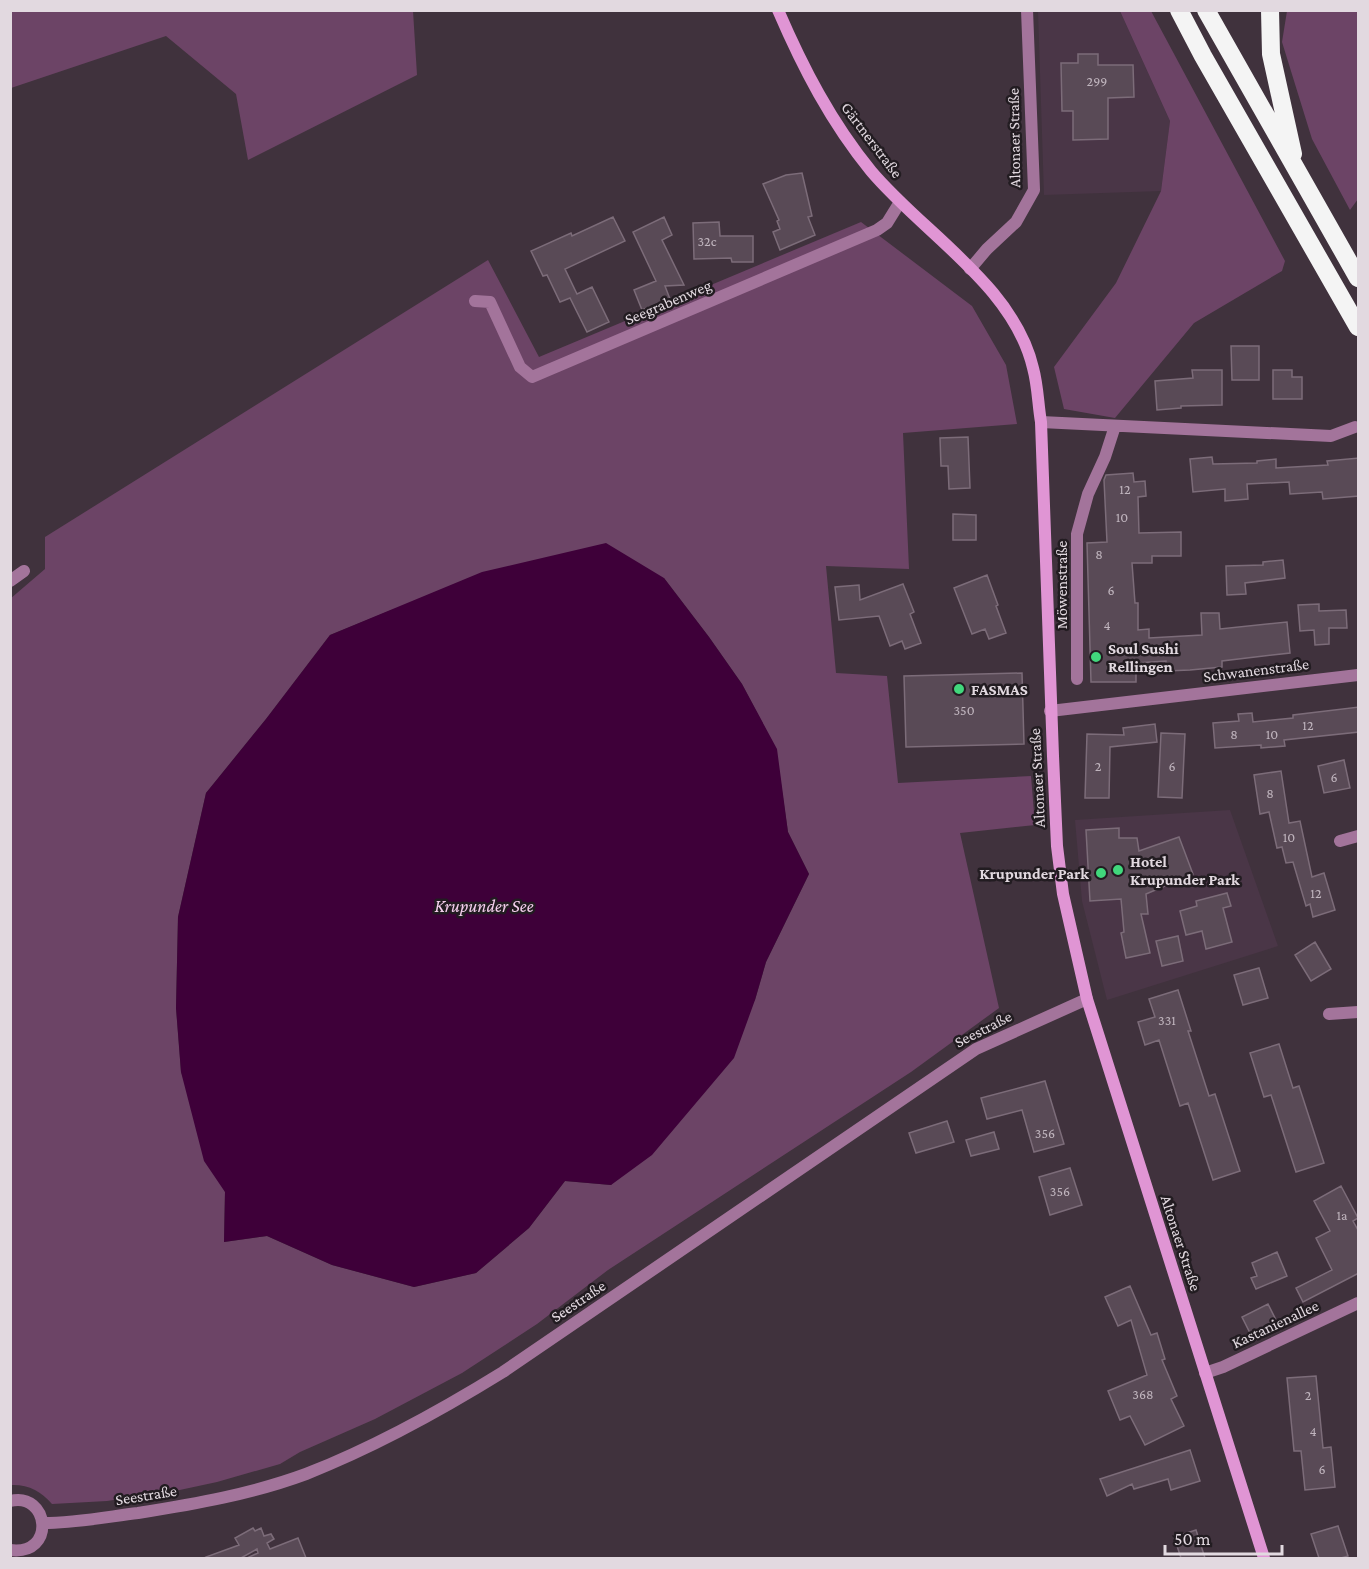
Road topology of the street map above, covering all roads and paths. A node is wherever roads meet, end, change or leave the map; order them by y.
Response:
1 (778, 10) edge
2 (1026, 10) edge
3 (1179, 10) edge
4 (1206, 10) edge
5 (1270, 10) edge
6 (1299, 176) junction
7 (900, 202) junction
8 (970, 269) junction
9 (1359, 278) edge
10 (475, 301) dead end
11 (1359, 327) edge
12 (1041, 423) junction
13 (1115, 426) junction
14 (1355, 427) dead end
15 (24, 571) dead end
16 (10, 581) edge
17 (1359, 675) edge
18 (1077, 679) dead end
19 (1050, 711) junction
20 (1359, 836) edge
21 (1340, 841) dead end
22 (1087, 999) junction
23 (1359, 1012) edge
24 (1329, 1014) dead end
25 (1359, 1303) edge
26 (1205, 1373) junction
27 (10, 1501) edge
28 (43, 1523) junction
29 (18, 1553) edge
30 (1264, 1558) edge

1 - 7 main road, Gärtnerstraße
2 - 8 street, Altonaer Straße
3 - 11 highway
4 - 6 highway
5 - 6 highway
6 - 9 highway
7 - 8 main road, Gärtnerstraße
7 - 10 street, Seegrabenweg
8 - 12 main road, Altonaer Straße
12 - 13 street
12 - 19 main road, Altonaer Straße
13 - 14 street
13 - 18 street, Möwenstraße
15 - 16 street
17 - 19 street, Schwanenstraße
19 - 22 main road, Altonaer Straße
20 - 21 street
22 - 26 main road, Altonaer Straße
22 - 28 street, Seestraße
23 - 24 street
25 - 26 street, Kastanienallee
26 - 30 main road, Altonaer Straße
27 - 28 street
28 - 29 street

